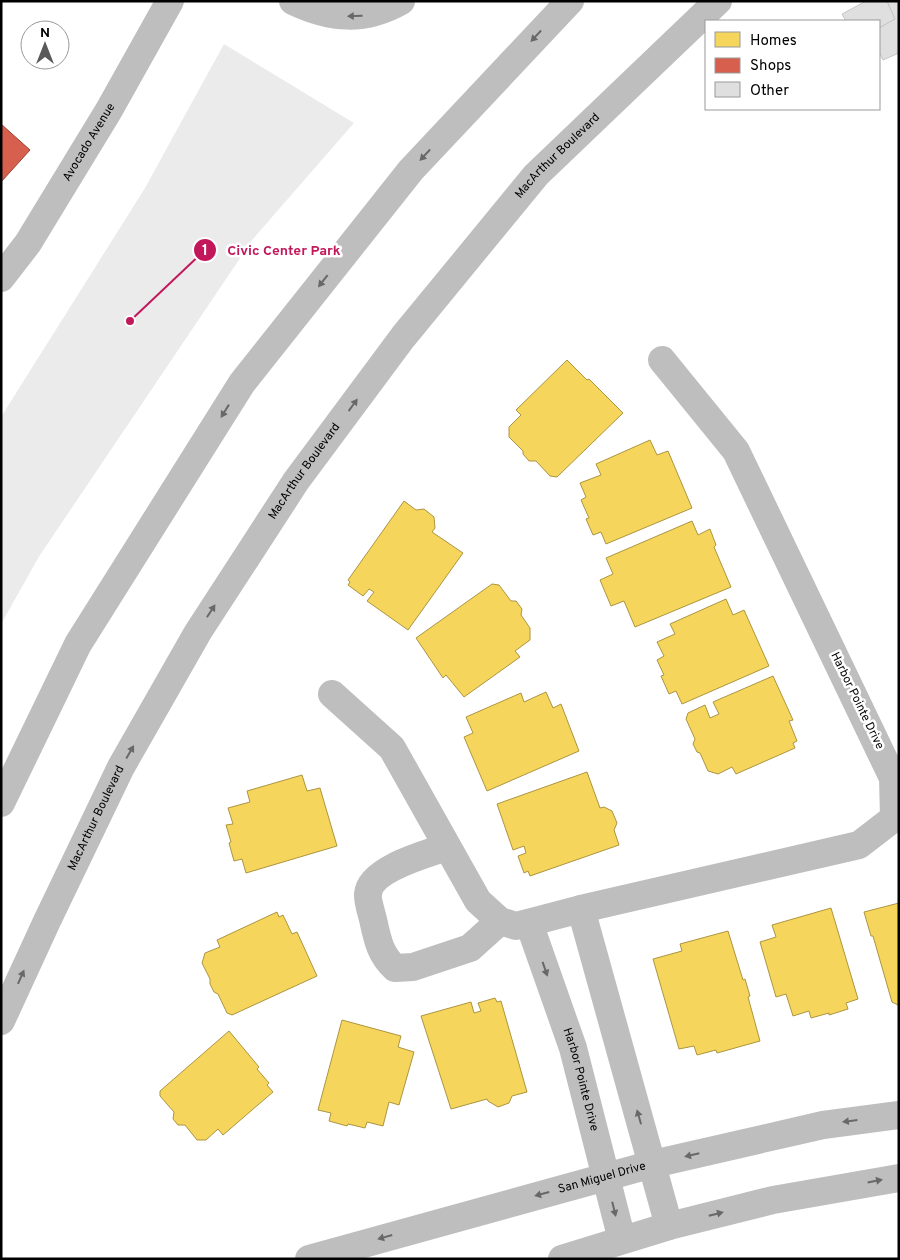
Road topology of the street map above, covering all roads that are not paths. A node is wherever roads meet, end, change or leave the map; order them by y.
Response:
1 (170, 1) edge
2 (293, 1) edge
3 (401, 1) edge
4 (570, 1) edge
5 (718, 1) edge
6 (1, 278) edge
7 (662, 360) dead end
8 (332, 694) dead end
9 (1, 803) edge
10 (447, 847) junction
11 (581, 909) junction
12 (500, 921) junction
13 (529, 922) junction
14 (1, 1021) edge
15 (899, 1115) edge
16 (652, 1164) junction
17 (606, 1177) junction
18 (899, 1178) edge
19 (669, 1226) junction
20 (622, 1240) junction
21 (309, 1259) edge
22 (562, 1259) edge

1 - 6 main road, Avocado Avenue
3 -> 2 main road
4 -> 9 main road
14 -> 5 main road, MacArthur Boulevard
7 - 11 main road, Harbor Pointe Drive
8 - 10 main road
10 - 12 main road
10 - 12 main road
11 - 13 main road, Harbor Pointe Drive
16 -> 11 main road
12 - 13 main road, Harbor Pointe Drive
13 -> 17 main road, Harbor Pointe Drive
15 -> 16 main road, San Miguel Drive
16 - 17 main road, San Miguel Drive
16 - 19 main road
17 -> 20 main road, Harbor Pointe Drive
17 -> 21 main road, San Miguel Drive
19 -> 18 main road
19 - 20 main road
20 - 22 main road

